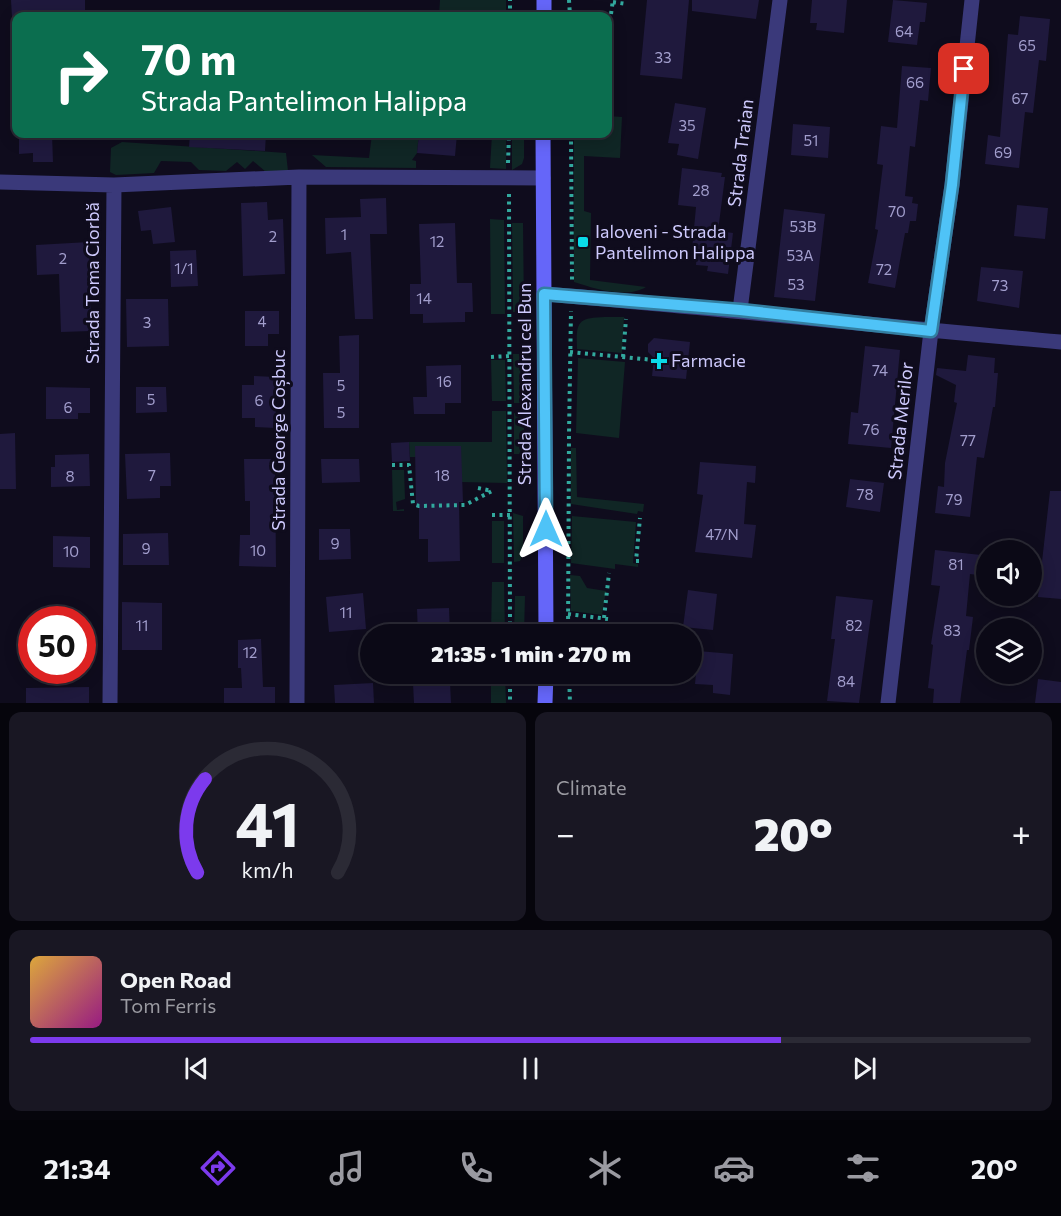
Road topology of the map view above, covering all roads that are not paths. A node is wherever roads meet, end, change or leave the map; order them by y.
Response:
1 (780, 0) edge
2 (972, 0) edge
3 (543, 138) edge
4 (299, 177) junction
5 (543, 178) junction
6 (0, 182) edge
7 (114, 185) junction
8 (544, 294) junction
9 (740, 310) junction
10 (931, 331) junction
11 (1061, 342) edge
12 (546, 624) edge
13 (546, 684) edge
14 (110, 703) edge
15 (297, 703) edge
16 (545, 703) edge
17 (888, 703) edge

1 - 9 street, Strada Traian
2 - 10 street, Strada Merilor
3 - 5 main road, Strada Alexandru cel Bun
4 - 5 street, Strada Toma Ciorbă
4 - 7 street, Strada Toma Ciorbă
4 - 15 street, Strada George Coșbuc
5 - 8 main road, Strada Alexandru cel Bun
6 - 7 street
7 - 14 street, Strada Toma Ciorbă
8 - 9 street
8 - 12 main road, Strada Alexandru cel Bun
9 - 10 street
10 - 11 street
10 - 17 street, Strada Merilor
13 - 16 main road

